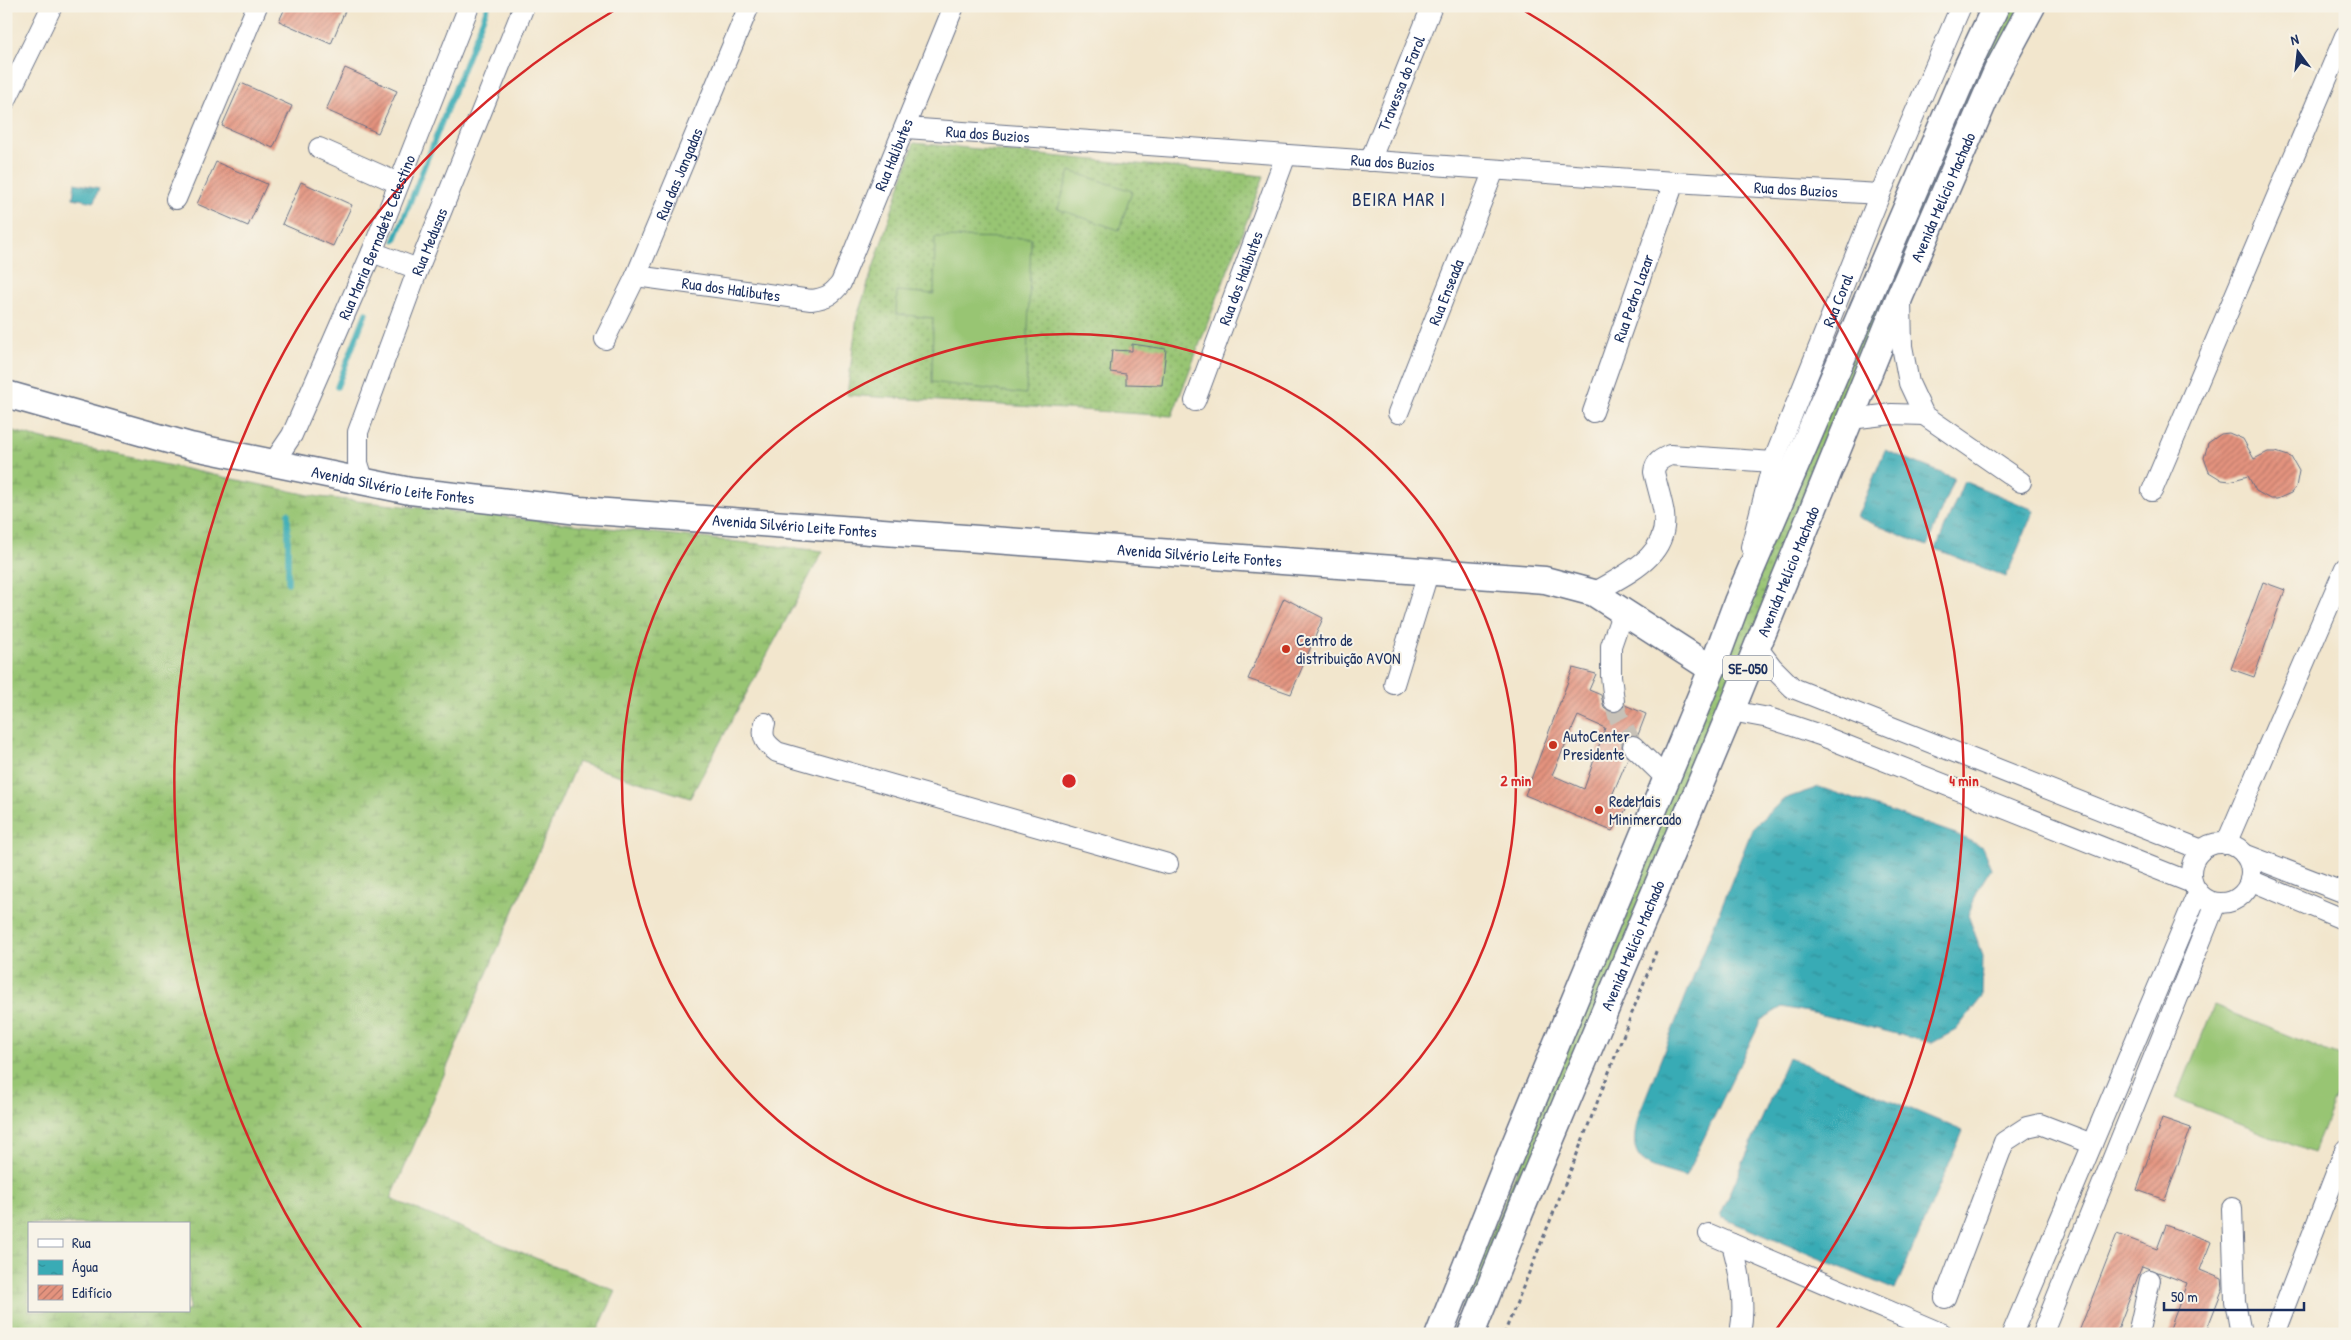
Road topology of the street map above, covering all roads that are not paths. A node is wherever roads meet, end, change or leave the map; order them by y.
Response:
1 (52, 6) edge
2 (257, 6) edge
3 (469, 6) edge
4 (524, 6) edge
5 (749, 6) edge
6 (954, 6) edge
7 (1432, 6) edge
8 (1961, 6) edge
9 (1996, 6) edge
10 (2032, 6) edge
11 (2345, 36) edge
12 (6, 100) edge
13 (906, 128) junction
14 (319, 148) dead end
15 (1286, 155) junction
16 (1370, 161) junction
17 (1494, 170) junction
18 (1674, 182) junction
19 (398, 183) junction
20 (1880, 194) junction
21 (176, 199) dead end
22 (372, 252) junction
23 (418, 269) junction
24 (636, 276) junction
25 (1900, 296) junction
26 (826, 298) joint
27 (605, 338) dead end
28 (6, 394) edge
29 (1195, 401) dead end
30 (1593, 412) dead end
31 (1398, 414) dead end
32 (1924, 415) junction
33 (1850, 419) junction
34 (1773, 462) junction
35 (273, 463) junction
36 (364, 482) junction
37 (2021, 482) dead end
38 (2152, 491) dead end
39 (1429, 570) junction
40 (2343, 579) edge
41 (1594, 593) junction
42 (1736, 602) junction
43 (1623, 611) junction
44 (1756, 646) junction
45 (1712, 669) junction
46 (1394, 684) dead end
47 (1614, 701) tunnel mouth
48 (1731, 711) junction
49 (765, 723) dead end
50 (1634, 746) tunnel mouth
51 (1665, 777) junction
52 (2226, 844) junction
53 (2202, 850) junction
54 (2244, 854) junction
55 (1168, 864) dead end
56 (2250, 880) junction
57 (2195, 888) junction
58 (2345, 893) edge
59 (2216, 903) junction
60 (2345, 920) edge
61 (2144, 1020) junction
62 (2166, 1025) junction
63 (2122, 1136) junction
64 (2095, 1137) junction
65 (2345, 1150) edge
66 (2232, 1208) dead end
67 (1709, 1234) dead end
68 (1732, 1244) junction
69 (2150, 1280) dead end
70 (1945, 1298) dead end
71 (1439, 1334) edge
72 (1471, 1334) edge
73 (1740, 1334) edge
74 (1943, 1334) edge
75 (2012, 1334) edge
76 (2042, 1334) edge
77 (2138, 1334) edge
78 (2241, 1334) edge
79 (2274, 1334) edge

1 - 12 street
2 - 21 street
3 - 19 street, Rua Maria Bernadete Celestino
4 - 23 street, Rua Medusas
5 - 24 street, Rua das Jangadas
6 - 13 street, Rua Halibutes
7 - 16 street, Travessa do Farol
8 - 20 street, Rua Coral
9 - 42 main road, Avenida Melício Machado / SE-050
10 - 25 main road, Avenida Melício Machado / SE-050
11 - 38 street
13 - 15 street, Rua dos Buzios
13 - 26 street, Rua Halibutes
14 - 19 street
15 - 16 street, Rua dos Buzios
15 - 29 street, Rua dos Halibutes
16 - 17 street, Rua dos Buzios
17 - 18 street, Rua dos Buzios
17 - 31 street, Rua Enseada
18 - 20 street, Rua dos Buzios
18 - 30 street, Rua Pedro Lazar
19 - 22 street, Rua Maria Bernadete Celestino
20 - 34 street, Rua Coral
22 - 23 street
22 - 35 street, Rua Maria Bernadete Celestino
23 - 36 street, Rua Medusas
24 - 26 street, Rua dos Halibutes
24 - 27 street, Rua das Jangadas
25 - 32 street
25 - 33 main road, Avenida Melício Machado / SE-050
28 - 35 main road, Avenida Silvério Leite Fontes
32 - 33 street
32 - 37 street
33 - 44 main road, Avenida Melício Machado / SE-050
34 - 41 street
34 - 42 street, Rua Coral
35 - 36 main road, Avenida Silvério Leite Fontes
36 - 39 main road, Avenida Silvério Leite Fontes
39 - 41 main road, Avenida Silvério Leite Fontes
39 - 46 street
40 - 52 street
41 - 43 main road, Avenida Silvério Leite Fontes
42 - 45 main road, Avenida Melício Machado / SE-050
43 - 45 main road, Avenida Silvério Leite Fontes
43 - 47 street
44 - 48 main road, Avenida Melício Machado / SE-050
44 - 53 street
45 - 51 main road, Avenida Melício Machado / SE-050
48 - 57 street
48 - 72 main road, Avenida Melício Machado / SE-050
49 - 55 street
50 - 51 street
51 - 71 main road, Avenida Melício Machado / SE-050
52 - 53 street
52 - 54 street
53 - 57 street
54 - 56 street
54 - 58 street
56 - 59 street
56 - 60 street
57 - 59 street
57 - 61 street
59 - 62 street
61 - 62 street
61 - 64 street
62 - 63 street
63 - 64 street
63 - 76 street
64 - 70 street
64 - 75 street
65 - 79 street
66 - 78 street
67 - 68 street
68 - 73 street
68 - 74 street
69 - 77 street

